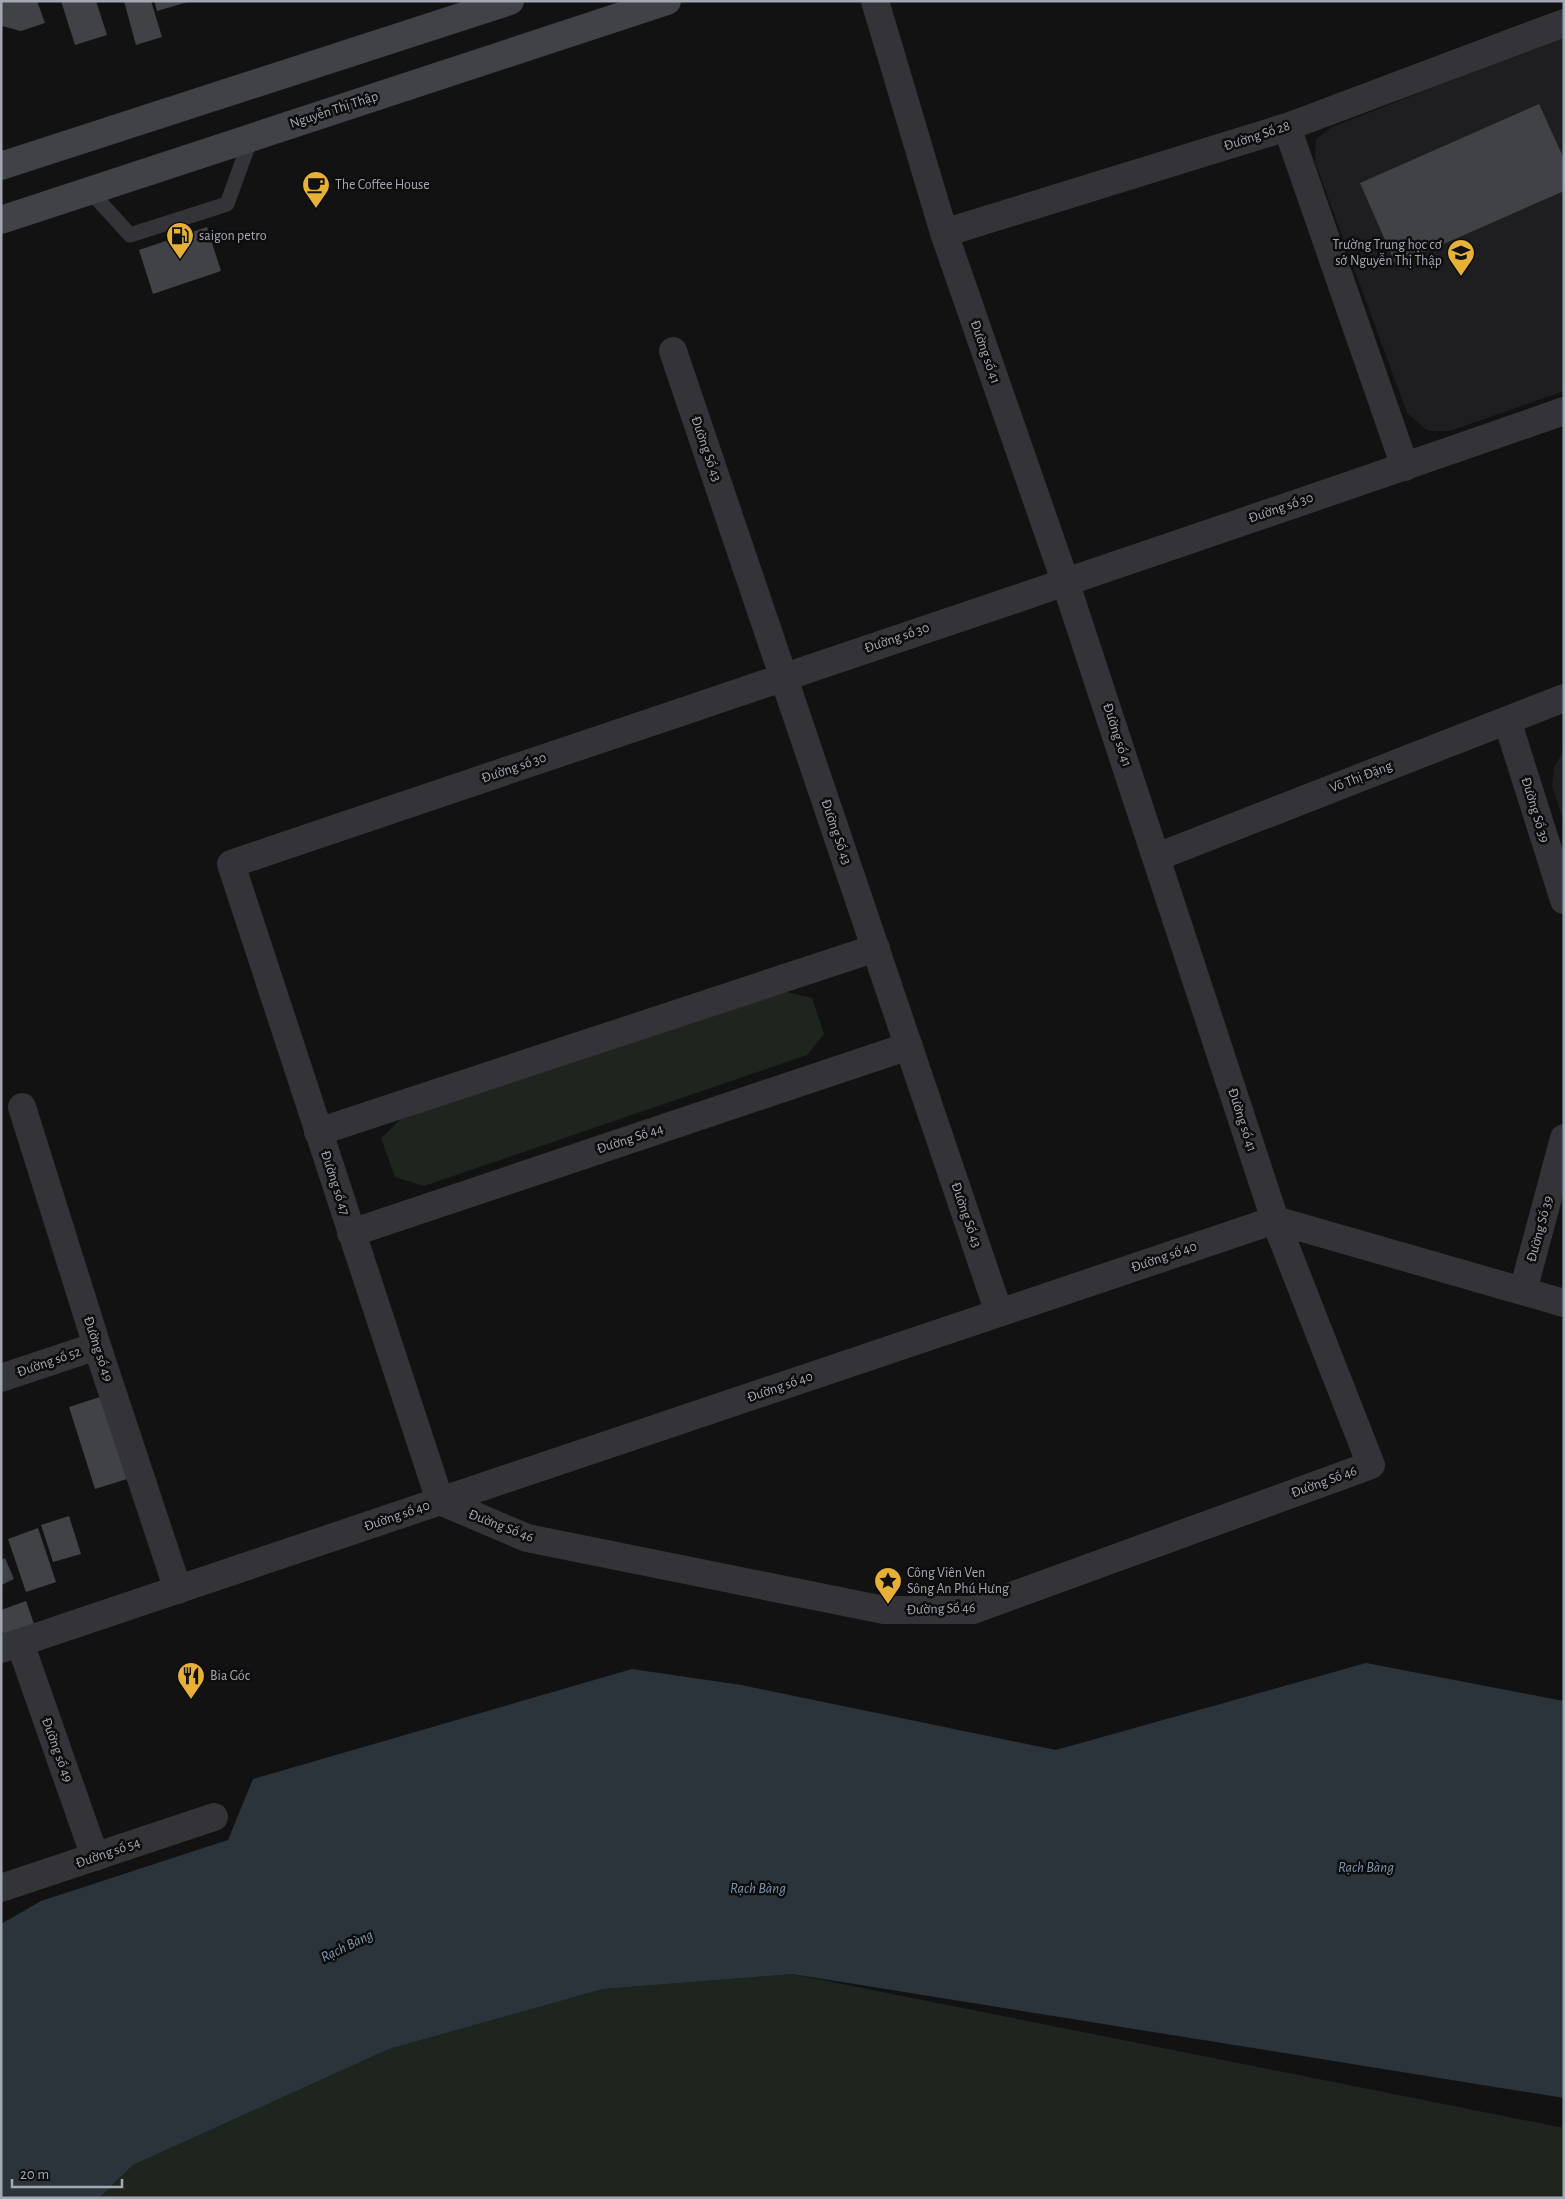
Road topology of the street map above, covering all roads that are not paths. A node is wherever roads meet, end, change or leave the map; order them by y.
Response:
1 (510, 1) edge
2 (667, 1) edge
3 (875, 1) edge
4 (1564, 23) edge
5 (1287, 127) junction
6 (251, 138) junction
7 (1, 166) edge
8 (90, 191) junction
9 (1, 220) edge
10 (944, 233) junction
11 (673, 352) dead end
12 (1564, 411) edge
13 (1405, 467) junction
14 (1066, 581) junction
15 (784, 677) junction
16 (1564, 698) edge
17 (1507, 720) junction
18 (1157, 857) junction
19 (231, 864) joint
20 (1564, 900) edge
21 (876, 948) junction
22 (909, 1046) junction
23 (22, 1107) dead end
24 (318, 1132) junction
25 (1564, 1138) edge
26 (1275, 1220) junction
27 (351, 1232) junction
28 (1523, 1291) junction
29 (1564, 1303) edge
30 (1000, 1313) junction
31 (97, 1346) junction
32 (1, 1378) edge
33 (1371, 1465) joint
34 (440, 1501) junction
35 (178, 1590) junction
36 (10, 1646) edge
37 (214, 1817) dead end
38 (95, 1857) junction
39 (1, 1888) edge

1 - 7 main road
2 - 6 main road, Nguyễn Thị Thập
3 - 10 street, Đường số 41
4 - 5 street, Đường Số 28
5 - 10 street, Đường Số 28
5 - 13 street
6 - 8 main road, Nguyễn Thị Thập
6 - 8 lane
8 - 9 main road, Nguyễn Thị Thập
10 - 14 street, Đường số 41
11 - 15 street, Đường Số 43
12 - 13 street, Đường số 30
13 - 14 street, Đường số 30
14 - 15 street, Đường số 30
14 - 18 street, Đường số 41
15 - 19 street, Đường số 30
15 - 21 street, Đường Số 43
16 - 17 street, Võ Thị Đặng
17 - 18 street, Võ Thị Đặng
17 - 20 street, Đường Số 39
18 - 26 street, Đường số 41
19 - 24 street, Đường số 47
21 - 22 street, Đường Số 43
21 - 24 street
22 - 27 street, Đường Số 44
22 - 30 street, Đường Số 43
23 - 31 street, Đường số 49
24 - 27 street, Đường số 47
25 - 28 street, Đường Số 39
26 - 28 street
26 - 30 street, Đường số 40
26 - 33 street, Đường số 41
27 - 34 street, Đường số 47
28 - 29 street
30 - 34 street, Đường số 40
31 - 32 street, Đường số 52
31 - 35 street, Đường số 49
33 - 34 street, Đường Số 46
34 - 35 street, Đường số 40
35 - 36 street, Đường số 40
36 - 38 street, Đường số 49
37 - 38 street, Đường số 54
38 - 39 street, Đường số 54

